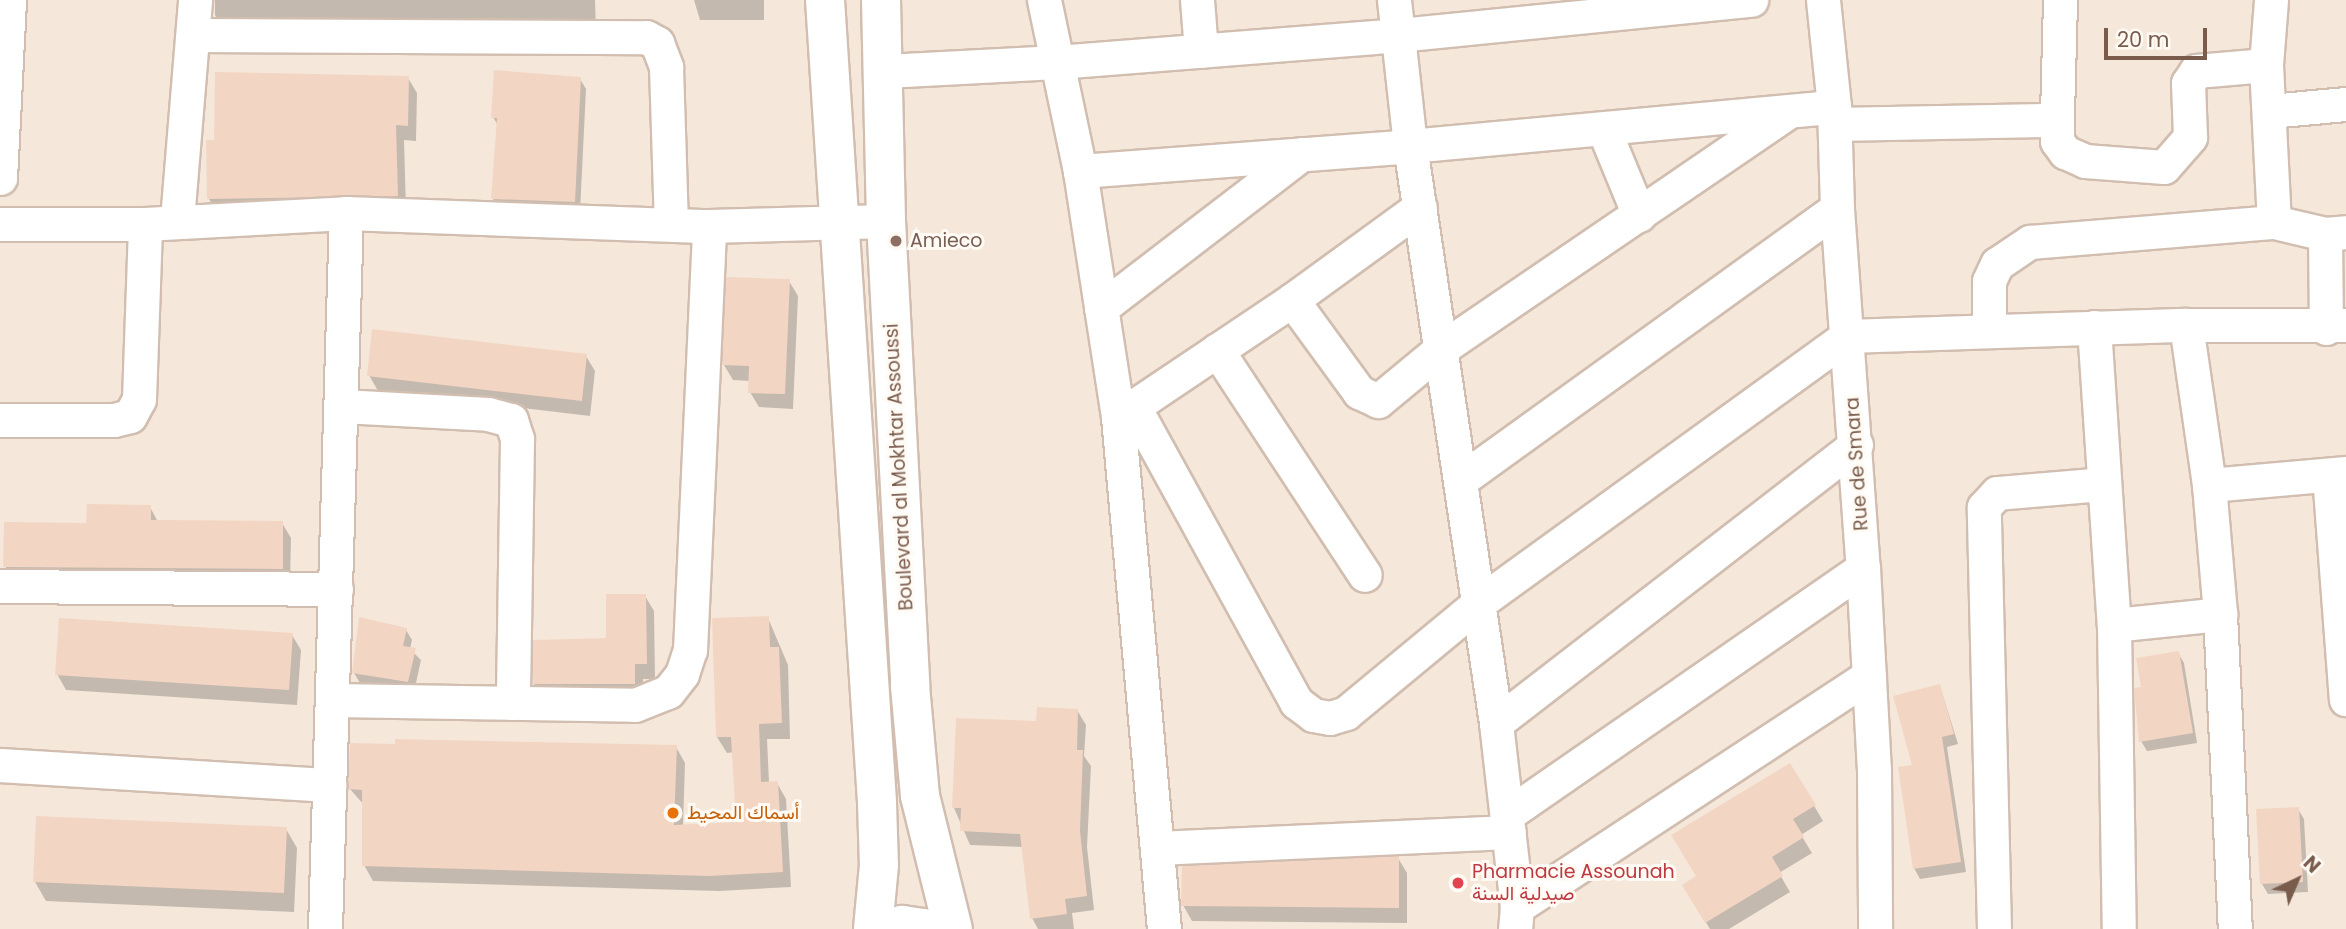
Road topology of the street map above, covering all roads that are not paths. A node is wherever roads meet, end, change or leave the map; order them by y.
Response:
1 (195, 0) edge
2 (825, 0) edge
3 (881, 0) edge
4 (1044, 0) edge
5 (1197, 0) edge
6 (1394, 0) edge
7 (1751, 0) edge
8 (1823, 0) edge
9 (2060, 0) edge
10 (2271, 0) edge
11 (5, 20) edge
12 (195, 35) junction
13 (1399, 35) junction
14 (1201, 51) junction
15 (1057, 62) junction
16 (2266, 65) junction
17 (885, 71) junction
18 (2346, 104) edge
19 (2270, 111) junction
20 (1785, 114) junction
21 (2057, 115) junction
22 (1834, 116) junction
23 (1604, 130) junction
24 (1410, 146) junction
25 (1303, 154) junction
26 (1080, 171) junction
27 (0, 178) edge
28 (1420, 207) junction
29 (1837, 209) junction
30 (346, 214) junction
31 (1639, 215) junction
32 (886, 221) junction
33 (161, 222) junction
34 (838, 222) junction
35 (2274, 222) junction
36 (671, 223) junction
37 (0, 224) edge
38 (709, 226) junction
39 (2335, 233) edge
40 (1292, 300) junction
41 (1101, 308) junction
42 (2186, 325) junction
43 (2336, 326) edge
44 (2094, 327) junction
45 (1989, 330) junction
46 (1847, 336) junction
47 (1442, 348) junction
48 (1217, 350) junction
49 (342, 406) junction
50 (1126, 412) junction
51 (0, 420) edge
52 (1856, 444) junction
53 (2337, 474) edge
54 (1462, 479) junction
55 (2104, 484) junction
56 (2208, 485) junction
57 (1863, 568) junction
58 (1365, 575) dead end
59 (0, 586) edge
60 (336, 589) junction
61 (1480, 602) junction
62 (2220, 614) junction
63 (2114, 625) junction
64 (1868, 676) junction
65 (2346, 690) edge
66 (2346, 699) edge
67 (332, 700) junction
68 (513, 703) junction
69 (1496, 723) junction
70 (0, 765) edge
71 (329, 785) junction
72 (1508, 823) junction
73 (1157, 848) junction
74 (1516, 918) edge
75 (325, 929) edge
76 (873, 929) edge
77 (888, 929) edge
78 (931, 929) edge
79 (953, 929) edge
80 (1164, 929) edge
81 (1875, 929) edge
82 (1994, 929) edge
83 (2119, 929) edge
84 (2235, 929) edge

1 - 12 street
2 - 34 street
3 - 17 street, Boulevard al Mokhtar Assoussi
4 - 15 street
5 - 14 street
6 - 13 street
7 - 13 street
8 - 22 street, Rue de Smara
9 - 21 street
10 - 16 street
11 - 27 street
12 - 33 street
12 - 36 street
13 - 14 street
13 - 24 street
14 - 15 street
15 - 17 street
15 - 26 street
16 - 19 street
16 - 21 street
17 - 32 street, Boulevard al Mokhtar Assoussi
18 - 19 street
19 - 35 street
20 - 22 street
20 - 23 street
20 - 31 street
21 - 22 street
22 - 29 street, Rue de Smara
23 - 24 street
23 - 31 street
24 - 25 street
24 - 28 street
25 - 26 street
25 - 41 street
26 - 41 street
28 - 40 street
28 - 47 street
29 - 46 street, Rue de Smara
29 - 54 street
30 - 33 street
30 - 36 street
30 - 49 street
31 - 47 street
32 - 34 street
32 - 79 street, Boulevard al Mokhtar Assoussi
33 - 37 street
33 - 51 street
34 - 38 street
34 - 76 street
35 - 39 street
35 - 45 street
36 - 38 street
38 - 68 street
39 - 43 street
40 - 47 street
40 - 48 street
41 - 50 street
42 - 43 street
42 - 44 street
42 - 56 street
44 - 45 street
44 - 55 street
45 - 46 street
46 - 52 street, Rue de Smara
46 - 61 street
47 - 54 street
48 - 50 street
48 - 58 street
49 - 60 street
49 - 68 street
50 - 61 street
50 - 73 street
52 - 57 street, Rue de Smara
52 - 69 street
53 - 56 street
53 - 65 street
54 - 61 street
55 - 63 street
55 - 82 street
56 - 62 street
57 - 64 street, Rue de Smara
57 - 72 street
59 - 60 street
60 - 67 street
61 - 69 street
62 - 63 street
62 - 84 street
63 - 83 street
64 - 74 street
64 - 81 street, Rue de Smara
65 - 66 street
67 - 68 street
67 - 71 street
69 - 72 street
70 - 71 street
71 - 75 street
72 - 73 street
72 - 74 street
73 - 80 street
77 - 78 street

